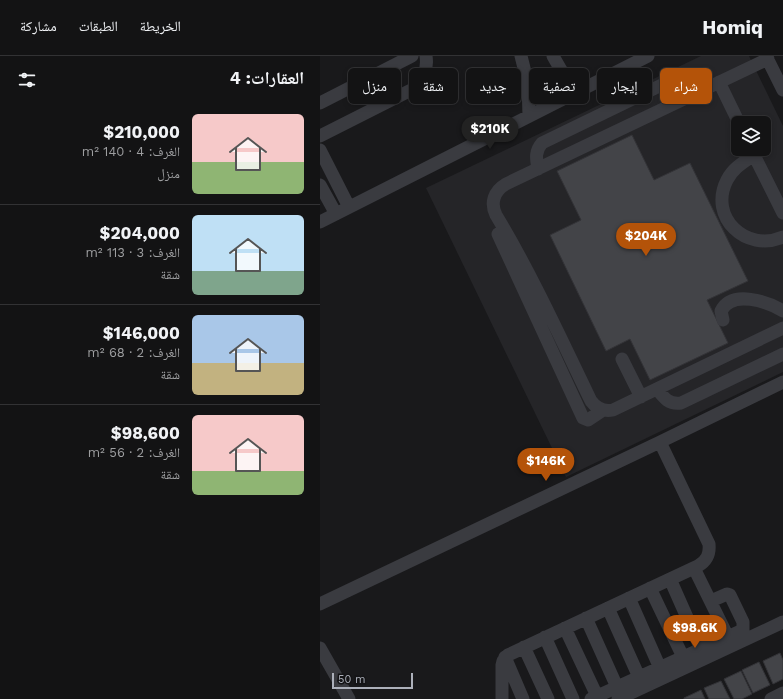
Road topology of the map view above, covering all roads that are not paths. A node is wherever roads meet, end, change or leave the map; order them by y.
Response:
1 (412, 56) edge
2 (426, 56) edge
3 (521, 56) edge
4 (553, 56) edge
5 (648, 56) edge
6 (767, 57) edge
7 (560, 68) edge
8 (719, 82) junction
9 (712, 85) edge
10 (589, 86) edge
11 (660, 86) edge
12 (783, 90) edge
13 (320, 103) edge
14 (553, 104) edge
15 (673, 104) edge
16 (529, 116) junction
17 (736, 116) edge
18 (320, 136) edge
19 (320, 150) edge
20 (749, 156) edge
21 (756, 156) edge
22 (538, 169) junction
23 (320, 184) edge
24 (778, 192) edge
25 (485, 206) dead end
26 (349, 207) junction
27 (783, 213) edge
28 (336, 214) junction
29 (320, 222) edge
30 (783, 237) edge
31 (535, 300) junction
32 (783, 311) edge
33 (723, 320) dead end
34 (783, 328) edge
35 (783, 354) edge
36 (722, 358) junction
37 (622, 359) dead end
38 (733, 378) junction
39 (783, 382) edge
40 (657, 389) junction
41 (641, 397) junction
42 (660, 442) junction
43 (694, 568) junction
44 (670, 579) junction
45 (650, 588) junction
46 (629, 598) junction
47 (711, 601) junction
48 (320, 604) edge
49 (608, 608) junction
50 (586, 618) junction
51 (783, 622) edge
52 (565, 628) junction
53 (545, 637) junction
54 (728, 637) junction
55 (524, 647) junction
56 (320, 648) edge
57 (701, 649) junction
58 (505, 658) junction
59 (683, 658) junction
60 (660, 668) junction
61 (639, 677) junction
62 (618, 693) edge
63 (783, 694) edge
64 (594, 698) edge
65 (349, 699) edge
66 (502, 699) edge
67 (523, 699) edge
68 (548, 699) edge
69 (573, 699) edge
70 (771, 699) edge

1 - 13 street
2 - 18 street
3 - 16 street
4 - 7 street
5 - 10 street
6 - 8 street
6 - 12 street
8 - 9 street
8 - 17 street
11 - 22 street
14 - 16 street
15 - 22 street
16 - 26 street
19 - 26 street
20 - 30 street
21 - 24 street
22 - 31 street
23 - 28 street
24 - 27 street
25 - 31 street
26 - 28 street
28 - 29 street
31 - 41 street
32 - 33 street
34 - 36 street
35 - 38 street
36 - 38 street
36 - 40 street
37 - 41 street
38 - 40 street
39 - 42 street
40 - 41 street
42 - 43 street
42 - 48 street
43 - 44 street
43 - 47 street
44 - 45 street
44 - 57 street
45 - 46 street
45 - 59 street
46 - 49 street
46 - 60 street
47 - 54 street
47 - 54 street
49 - 50 street
49 - 61 street
50 - 52 street
50 - 62 street
51 - 62 street
52 - 53 street
52 - 64 street
53 - 55 street
53 - 69 street
54 - 57 street
55 - 58 street
55 - 68 street
56 - 65 street
57 - 59 street
58 - 66 street
58 - 67 street
59 - 60 street
60 - 61 street
61 - 62 street
62 - 64 street
63 - 70 street

